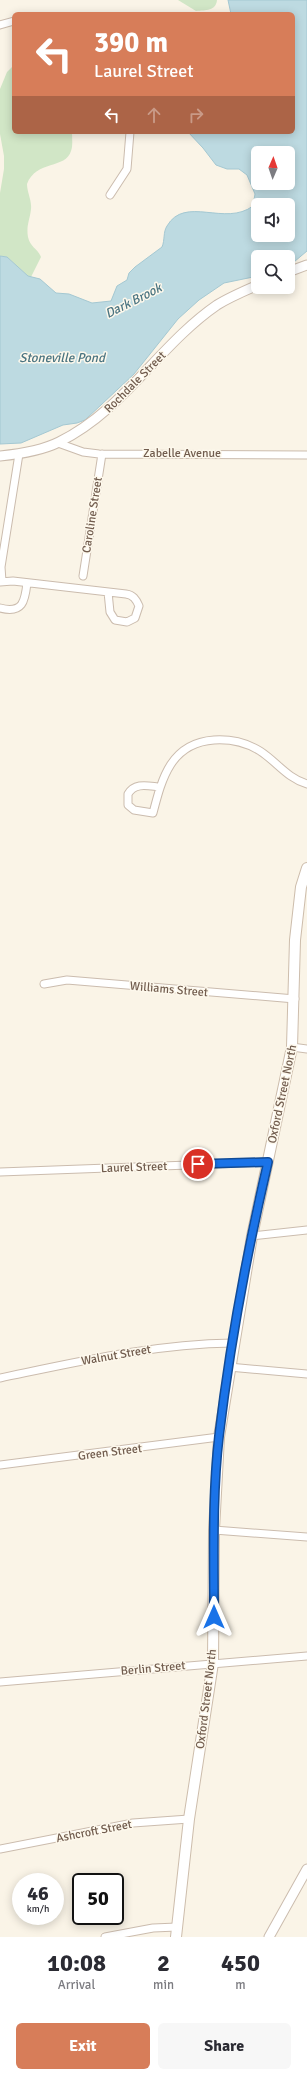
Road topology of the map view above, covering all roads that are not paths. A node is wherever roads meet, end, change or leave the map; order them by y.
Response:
1 (12, 22) edge
2 (0, 25) edge
3 (130, 134) edge
4 (110, 195) dead end
5 (307, 265) edge
6 (295, 269) edge
7 (251, 288) edge
8 (58, 443) junction
9 (19, 454) junction
10 (102, 454) junction
11 (307, 455) edge
12 (0, 456) edge
13 (82, 576) dead end
14 (1, 582) edge
15 (27, 583) junction
16 (108, 592) junction
17 (0, 608) edge
18 (307, 784) edge
19 (160, 787) junction
20 (307, 868) edge
21 (44, 984) dead end
22 (295, 999) junction
23 (292, 1047) junction
24 (307, 1050) edge
25 (268, 1162) junction
26 (0, 1172) edge
27 (307, 1230) edge
28 (252, 1236) junction
29 (233, 1343) junction
30 (229, 1367) junction
31 (307, 1374) edge
32 (0, 1378) edge
33 (219, 1437) junction
34 (0, 1465) edge
35 (214, 1530) junction
36 (307, 1536) edge
37 (307, 1656) edge
38 (213, 1663) junction
39 (0, 1682) edge
40 (189, 1819) junction
41 (0, 1850) edge
42 (306, 1875) edge
43 (177, 1932) edge
44 (105, 1937) edge
45 (269, 1937) edge

1 - 2 street
3 - 4 street
5 - 6 street
7 - 8 street, Rochdale Street
8 - 9 street, Rochdale Street
8 - 10 street, Zabelle Avenue
9 - 12 street, Rochdale Street
9 - 14 street
10 - 11 street, Zabelle Avenue
10 - 13 street, Caroline Street
14 - 15 street
15 - 16 street
15 - 17 street
16 - 16 street
18 - 19 street
19 - 19 street
20 - 22 main road, Oxford Street North
21 - 22 street, Williams Street
22 - 23 main road, Oxford Street North
23 - 24 street
23 - 25 main road, Oxford Street North
25 - 26 street, Laurel Street
25 - 28 main road, Oxford Street North
27 - 28 street
28 - 29 main road, Oxford Street North
29 - 30 main road, Oxford Street North
29 - 32 street, Walnut Street
30 - 31 street
30 - 33 main road, Oxford Street North
33 - 34 street, Green Street
33 - 35 main road, Oxford Street North
35 - 36 street
35 - 38 main road, Oxford Street North
37 - 38 street, Berlin Street
38 - 39 street, Berlin Street
38 - 40 main road, Oxford Street North
40 - 41 street, Ashcroft Street
40 - 43 main road, Oxford Street North
42 - 45 street
43 - 44 street

